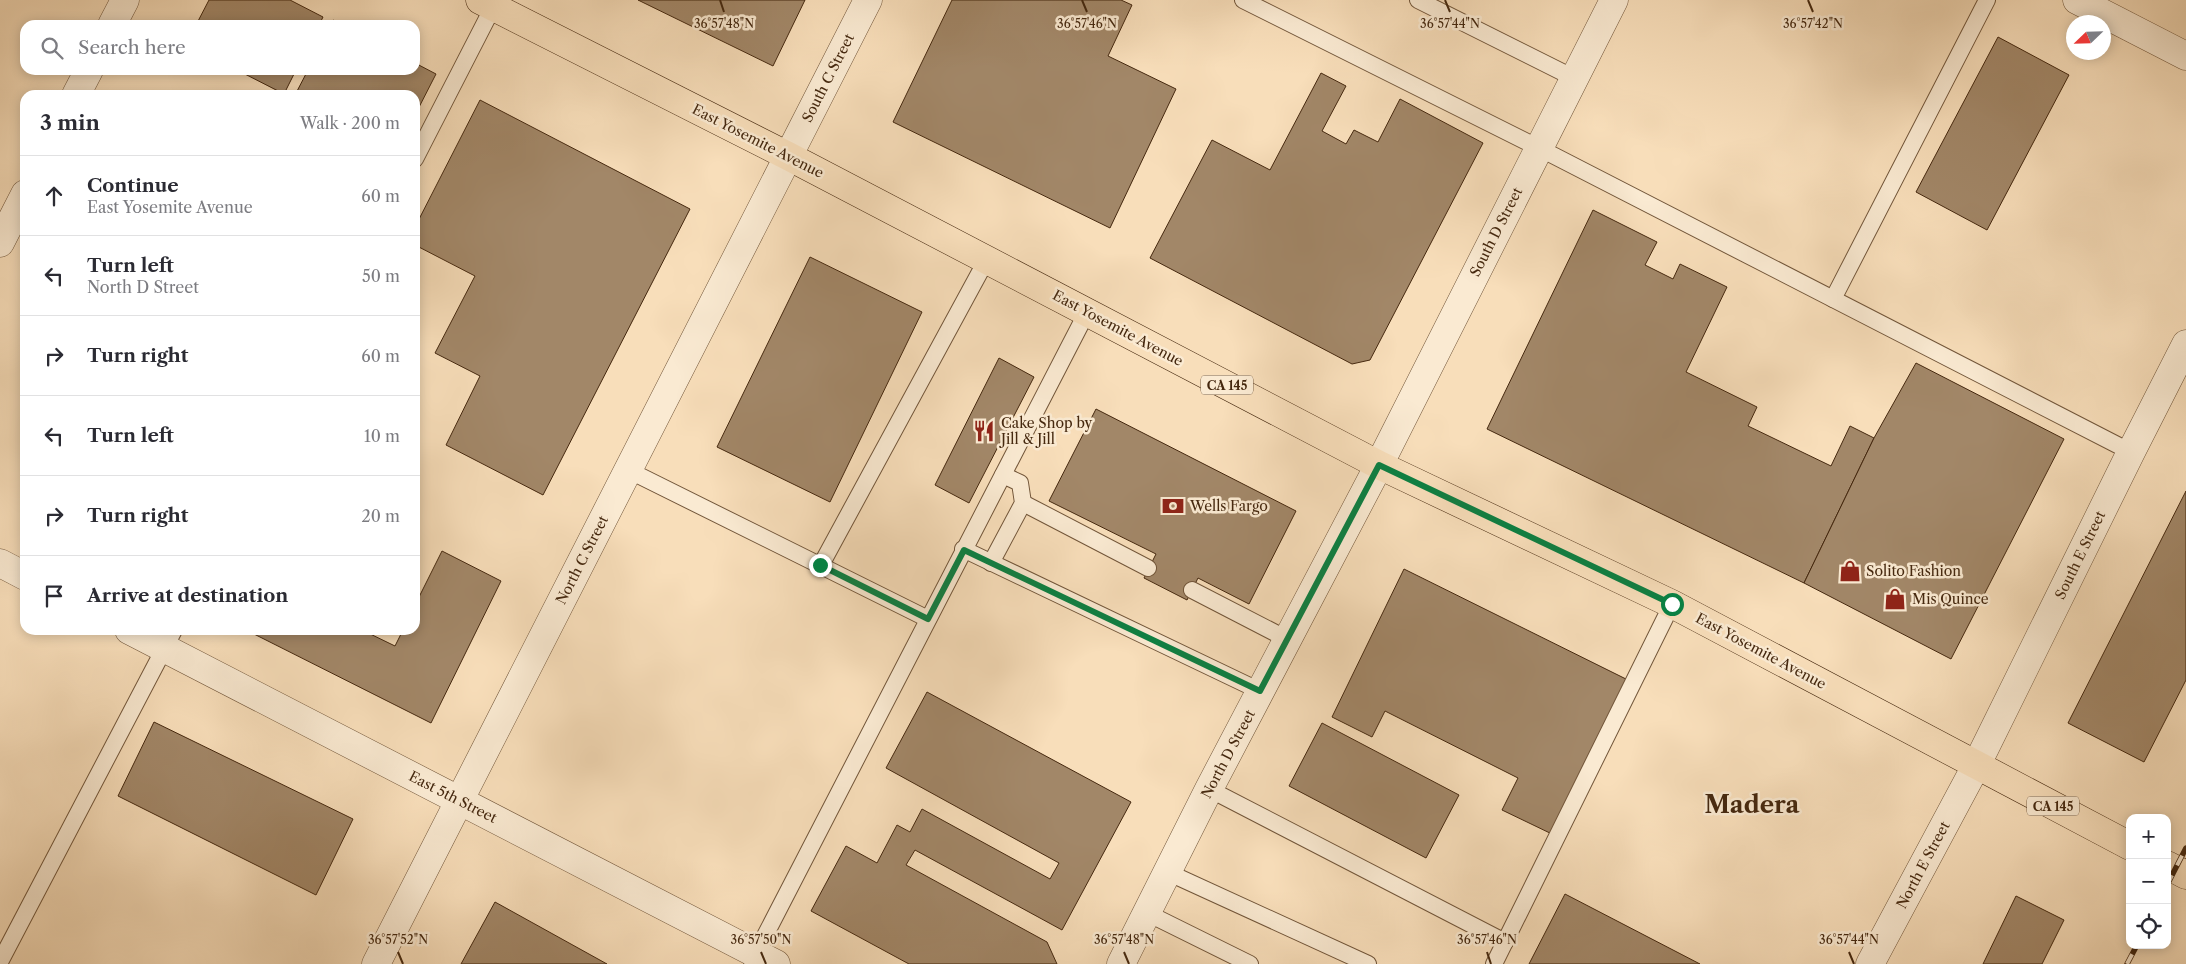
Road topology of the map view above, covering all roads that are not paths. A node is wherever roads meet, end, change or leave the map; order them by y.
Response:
1 (125, 0) edge
2 (868, 0) edge
3 (1242, 0) edge
4 (1418, 0) edge
5 (1614, 0) edge
6 (1987, 0) edge
7 (2077, 0) edge
8 (487, 3) edge
9 (115, 20) edge
10 (2186, 56) edge
11 (86, 75) edge
12 (1574, 78) junction
13 (79, 90) edge
14 (420, 148) edge
15 (1539, 148) junction
16 (788, 156) junction
17 (20, 204) edge
18 (0, 243) edge
19 (986, 259) junction
20 (1833, 299) junction
21 (1087, 312) junction
22 (2186, 344) edge
23 (2131, 452) junction
24 (1379, 465) junction
25 (628, 470) junction
26 (1003, 475) junction
27 (1023, 503) junction
28 (964, 550) junction
29 (0, 563) edge
30 (990, 563) junction
31 (820, 565) junction
32 (1150, 565) dead end
33 (20, 573) edge
34 (1197, 590) dead end
35 (1672, 604) junction
36 (928, 619) junction
37 (151, 635) edge
38 (169, 639) edge
39 (1287, 639) junction
40 (1260, 691) junction
41 (1976, 766) junction
42 (1209, 789) junction
43 (461, 800) junction
44 (2126, 844) edge
45 (2171, 867) edge
46 (1167, 872) junction
47 (2186, 875) edge
48 (1147, 913) junction
49 (1505, 942) junction
50 (760, 960) edge
51 (0, 962) edge
52 (376, 964) edge
53 (1121, 964) edge
54 (1250, 964) edge
55 (1368, 964) edge
56 (1494, 964) edge
57 (1870, 964) edge

1 - 9 street
2 - 16 street, South C Street
3 - 15 lane
4 - 12 lane
5 - 12 street, South D Street
6 - 20 lane
7 - 10 street
8 - 14 lane
8 - 16 main road, East Yosemite Avenue / CA 145
11 - 13 street
12 - 15 street, South D Street
15 - 20 lane
15 - 24 street, South D Street
16 - 19 main road, East Yosemite Avenue / CA 145
16 - 25 street, North C Street
17 - 18 street
19 - 21 main road, East Yosemite Avenue / CA 145
19 - 31 lane
20 - 23 lane
21 - 24 main road, East Yosemite Avenue / CA 145
21 - 26 lane
22 - 23 street, South E Street
23 - 41 street, South E Street
24 - 35 main road, East Yosemite Avenue / CA 145
24 - 39 street, North D Street
25 - 31 lane
25 - 43 street, North C Street
26 - 27 lane
26 - 28 lane
27 - 30 lane
27 - 32 lane
28 - 30 lane
28 - 36 lane
29 - 33 street
30 - 40 lane
31 - 36 lane
34 - 39 lane
35 - 41 main road, East Yosemite Avenue / CA 145
35 - 49 lane
36 - 50 lane
37 - 38 street, East 5th Street
38 - 43 street, East 5th Street
38 - 51 lane
39 - 40 street, North D Street
40 - 42 street, North D Street
41 - 44 main road, East Yosemite Avenue / CA 145
41 - 57 street, North E Street
42 - 46 street, North D Street
42 - 49 lane
43 - 50 street, East 5th Street
43 - 52 street, North C Street
45 - 47 main road
46 - 48 street, North D Street
46 - 55 lane
48 - 53 street, North D Street
48 - 54 lane
49 - 56 lane

